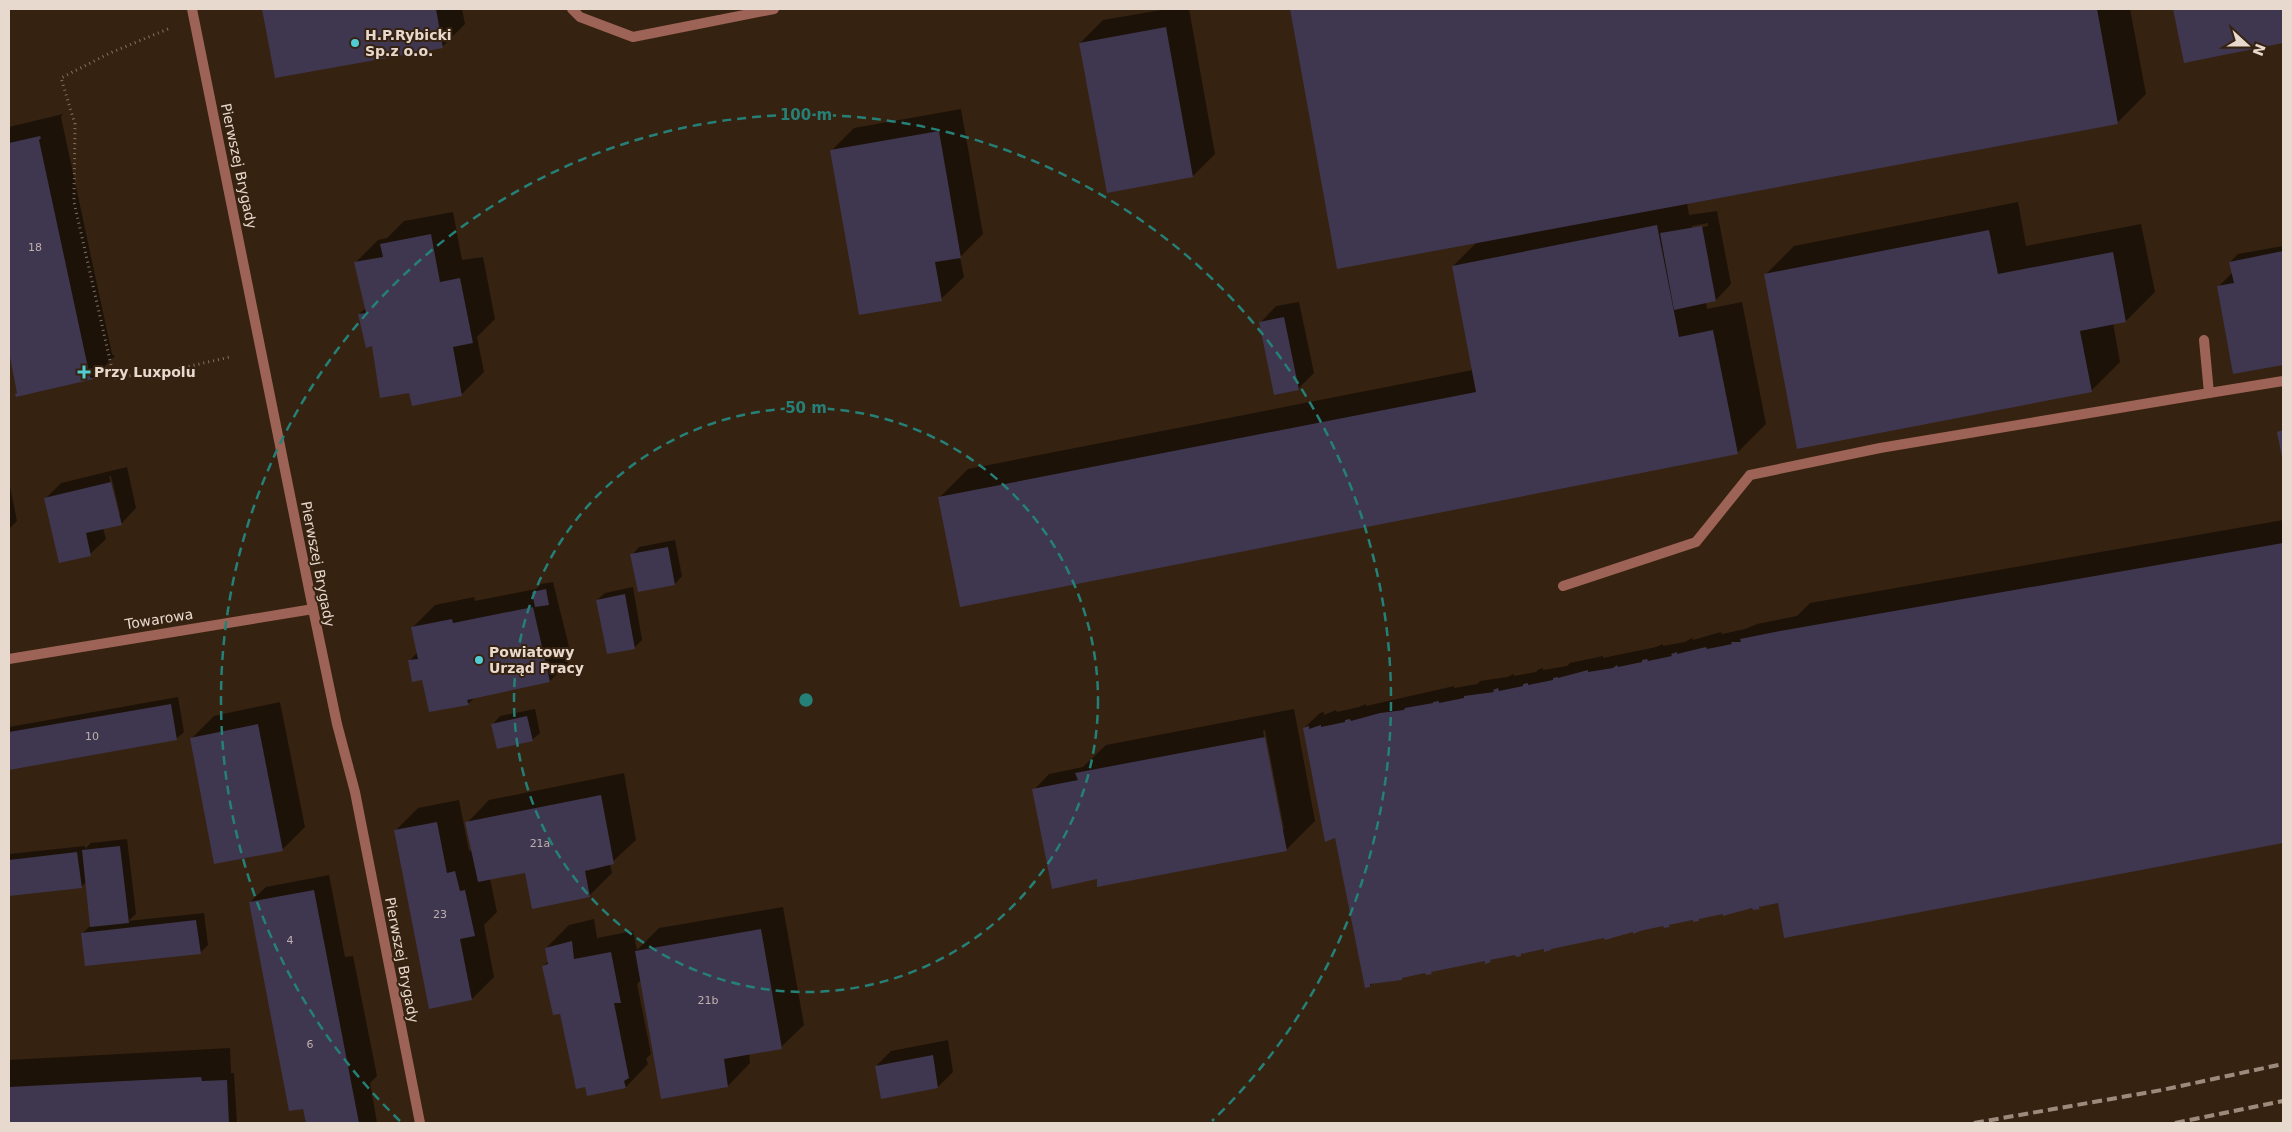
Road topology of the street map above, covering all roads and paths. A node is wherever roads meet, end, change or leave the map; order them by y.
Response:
1 (192, 9) edge
2 (572, 9) edge
3 (774, 9) edge
4 (168, 29) dead end
5 (2204, 340) dead end
6 (230, 357) dead end
7 (2283, 381) edge
8 (2209, 393) junction
9 (1563, 586) dead end
10 (313, 609) junction
11 (9, 659) edge
12 (420, 1123) edge

1 - 10 street, Pierwszej Brygady
2 - 3 street
4 - 6 path
5 - 8 street
7 - 8 street
8 - 9 street
10 - 11 street, Towarowa
10 - 12 street, Pierwszej Brygady

